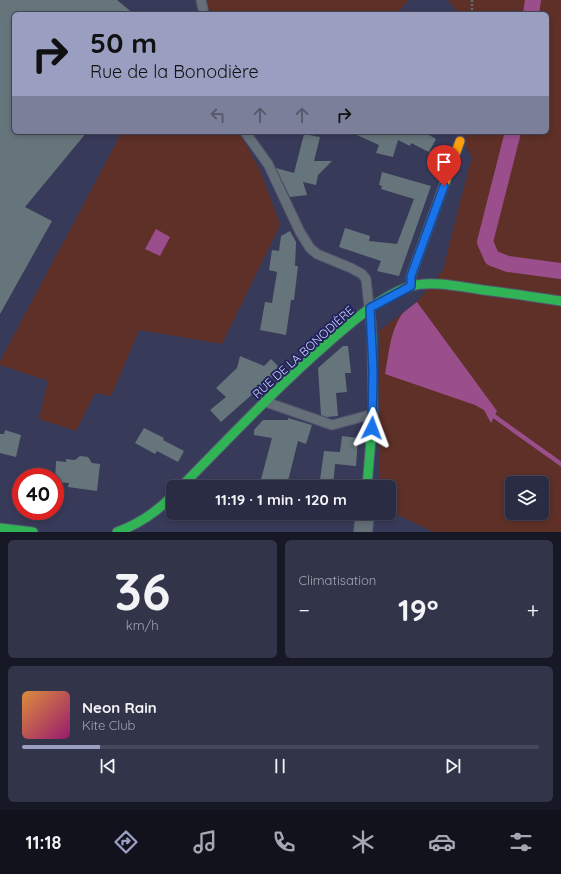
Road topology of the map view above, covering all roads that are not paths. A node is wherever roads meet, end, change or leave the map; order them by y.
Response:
1 (201, 0) edge
2 (204, 12) edge
3 (246, 134) edge
4 (460, 141) dead end
5 (411, 286) junction
6 (561, 301) edge
7 (370, 308) junction
8 (265, 401) junction
9 (373, 414) junction
10 (188, 480) edge
11 (368, 480) edge
12 (166, 503) edge
13 (364, 520) edge
14 (0, 528) edge
15 (33, 532) edge
16 (118, 532) edge
17 (363, 532) edge

1 - 2 lane
3 - 7 lane
4 - 5 street
5 - 6 street, RUE DE LA BONODIÈRE
5 - 7 street, RUE DE LA BONODIÈRE
7 - 8 street, RUE DE LA BONODIÈRE
7 - 9 street
8 - 9 lane
8 - 10 street, RUE DE LA BONODIÈRE
9 - 11 street
12 - 16 street
13 - 17 street
14 - 15 street

